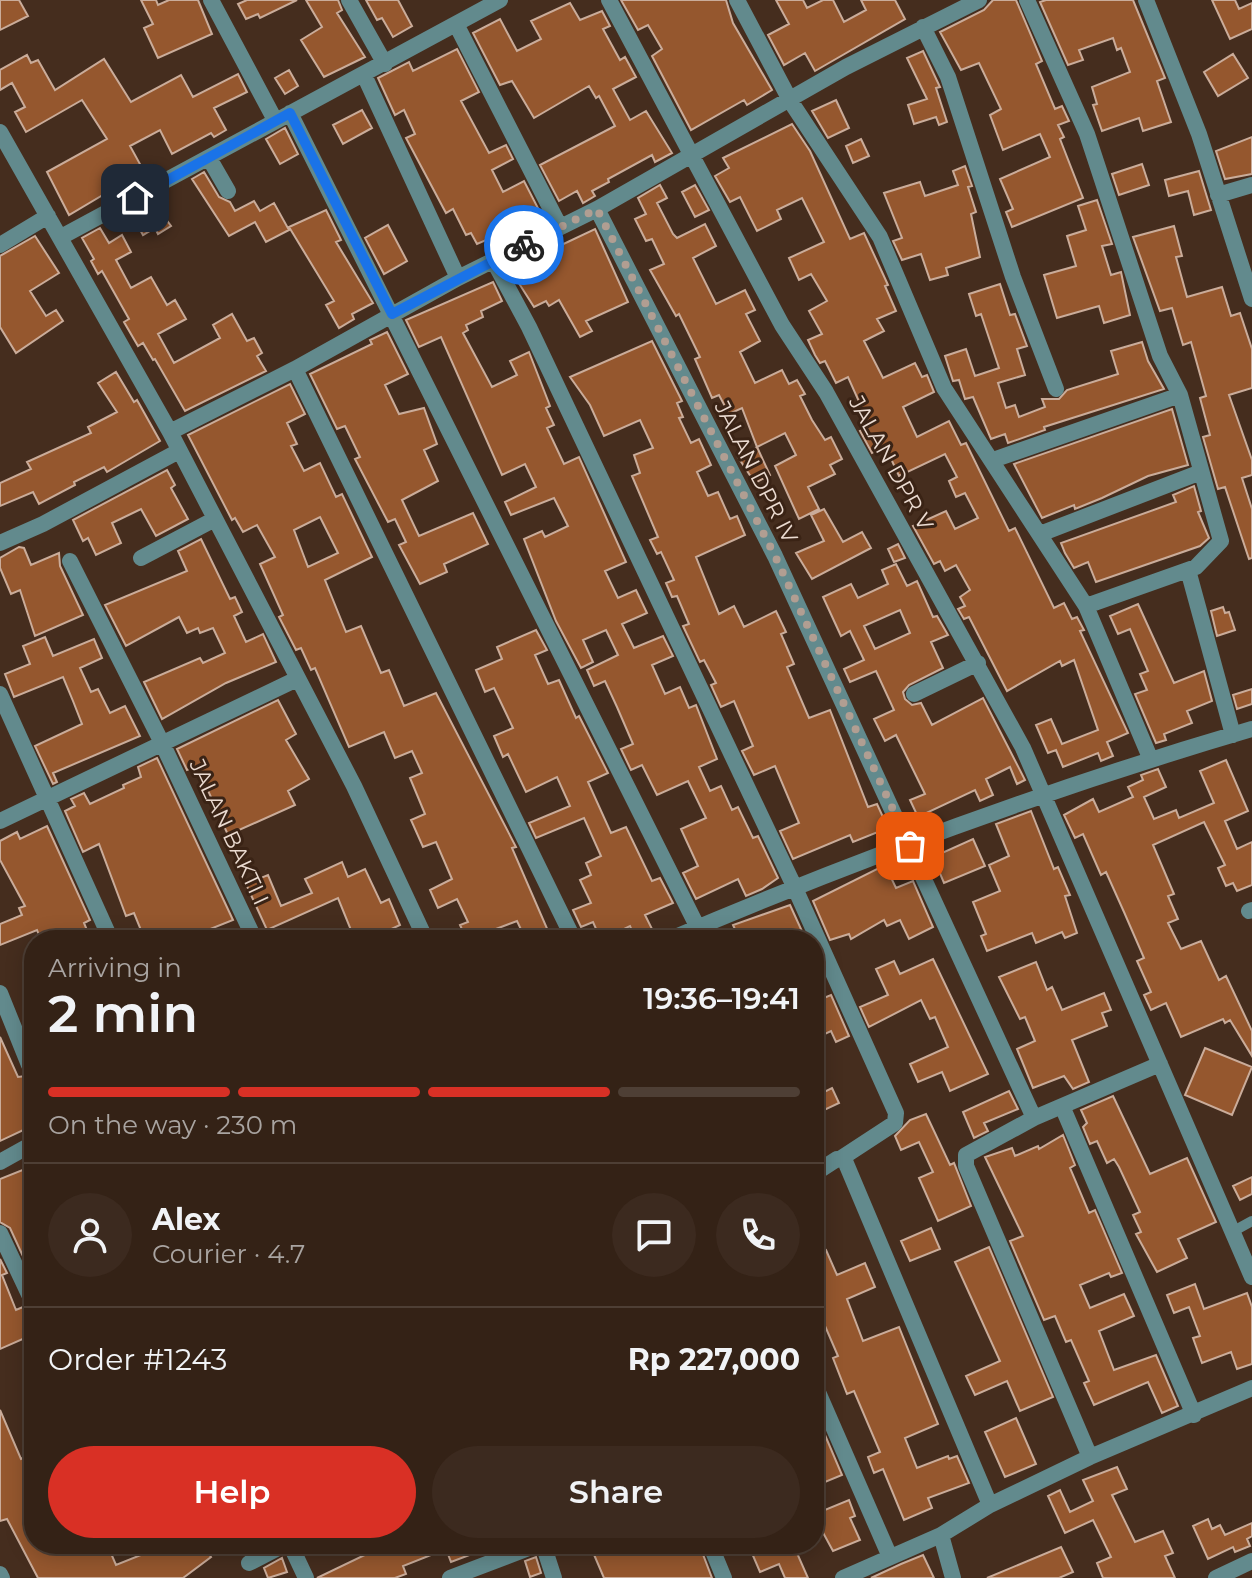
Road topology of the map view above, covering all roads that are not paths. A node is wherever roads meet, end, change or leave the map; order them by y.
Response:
1 (211, 0) edge
2 (349, 0) edge
3 (500, 0) edge
4 (609, 0) edge
5 (737, 0) edge
6 (979, 0) edge
7 (1027, 0) edge
8 (1146, 0) edge
9 (477, 5) edge
10 (457, 26) junction
11 (923, 27) junction
12 (385, 64) junction
13 (364, 75) junction
14 (791, 102) junction
15 (283, 117) junction
16 (0, 132) edge
17 (209, 158) junction
18 (692, 158) junction
19 (1252, 185) edge
20 (228, 191) dead end
21 (1218, 195) junction
22 (597, 209) junction
23 (48, 216) junction
24 (560, 227) junction
25 (61, 237) junction
26 (0, 245) edge
27 (493, 260) junction
28 (458, 278) junction
29 (1252, 299) edge
30 (392, 314) junction
31 (295, 369) junction
32 (1056, 389) dead end
33 (1180, 395) junction
34 (170, 432) junction
35 (179, 451) junction
36 (993, 460) junction
37 (1201, 472) junction
38 (215, 519) junction
39 (1040, 534) junction
40 (0, 543) edge
41 (141, 558) dead end
42 (70, 561) dead end
43 (1188, 570) junction
44 (1086, 606) junction
45 (978, 663) junction
46 (297, 679) junction
47 (0, 694) edge
48 (914, 694) dead end
49 (1252, 729) edge
50 (1233, 735) junction
51 (163, 745) junction
52 (1151, 760) junction
53 (1043, 795) junction
54 (46, 800) junction
55 (0, 821) edge
56 (910, 846) junction
57 (794, 886) junction
58 (106, 930) edge
59 (250, 930) edge
60 (421, 930) edge
61 (569, 930) edge
62 (699, 930) edge
63 (709, 930) edge
64 (814, 930) edge
65 (824, 953) edge
66 (0, 993) edge
67 (24, 1053) edge
68 (1160, 1064) junction
69 (1062, 1106) junction
70 (1034, 1118) junction
71 (24, 1149) edge
72 (840, 1159) junction
73 (0, 1162) edge
74 (824, 1167) edge
75 (1252, 1221) edge
76 (1232, 1232) junction
77 (0, 1233) edge
78 (1252, 1277) edge
79 (24, 1284) edge
80 (1252, 1388) edge
81 (824, 1406) edge
82 (1194, 1415) junction
83 (1090, 1457) junction
84 (990, 1505) junction
85 (941, 1535) junction
86 (267, 1554) edge
87 (293, 1554) edge
88 (514, 1554) edge
89 (545, 1554) edge
90 (714, 1554) edge
91 (890, 1557) junction
92 (1252, 1561) edge
93 (249, 1563) dead end
94 (865, 1573) edge
95 (306, 1578) edge
96 (450, 1578) edge
97 (554, 1578) edge
98 (724, 1578) edge
99 (843, 1578) edge
100 (953, 1578) edge
101 (1216, 1578) edge

1 - 15 street
2 - 12 street
3 - 9 street
4 - 18 street, JALAN DPR V
5 - 14 street
6 - 11 street
7 - 33 street
8 - 21 street
9 - 10 street
10 - 12 street
10 - 24 street
11 - 14 street
11 - 32 street
12 - 13 street
13 - 15 street
13 - 28 street
14 - 18 street
14 - 36 street
15 - 17 street
15 - 30 street
16 - 23 street
17 - 20 street
17 - 25 street
18 - 22 street
18 - 45 street, JALAN DPR V
19 - 21 street
21 - 29 street
22 - 24 street
22 - 56 street, JALAN DPR IV
23 - 25 street
23 - 26 street
24 - 27 street
25 - 34 street
27 - 28 street
27 - 57 street
28 - 30 street
30 - 31 street
30 - 62 street
31 - 34 street
31 - 61 street
33 - 36 street
33 - 37 street
34 - 35 street
35 - 38 street
35 - 40 street
36 - 39 street
37 - 39 street
37 - 43 street
38 - 41 street
38 - 46 street
39 - 44 street
42 - 51 street, JALAN BAKTI I
43 - 44 street
43 - 50 street
44 - 52 street
45 - 48 street
45 - 53 street, JALAN DPR V
46 - 51 street
46 - 60 street
47 - 54 street
49 - 50 street
50 - 52 street
51 - 54 street
51 - 59 street, JALAN BAKTI I
52 - 53 street
53 - 56 street
53 - 68 street, JALAN DPR V
54 - 55 street
54 - 58 street
56 - 57 street
56 - 70 street, JALAN DPR IV
57 - 63 street
57 - 64 street
65 - 72 street
66 - 67 street
68 - 69 street
68 - 76 street, JALAN DPR V
69 - 70 street
69 - 82 street
70 - 83 street
71 - 73 street
72 - 74 street
72 - 84 street
75 - 76 lane
76 - 78 street, JALAN DPR V
77 - 79 street
80 - 82 street
81 - 91 street
82 - 83 street
83 - 84 street
84 - 85 street
85 - 91 street
85 - 100 street
86 - 93 street
87 - 95 street
88 - 96 street
89 - 97 street
90 - 98 street
91 - 94 street
92 - 101 street
94 - 99 street

